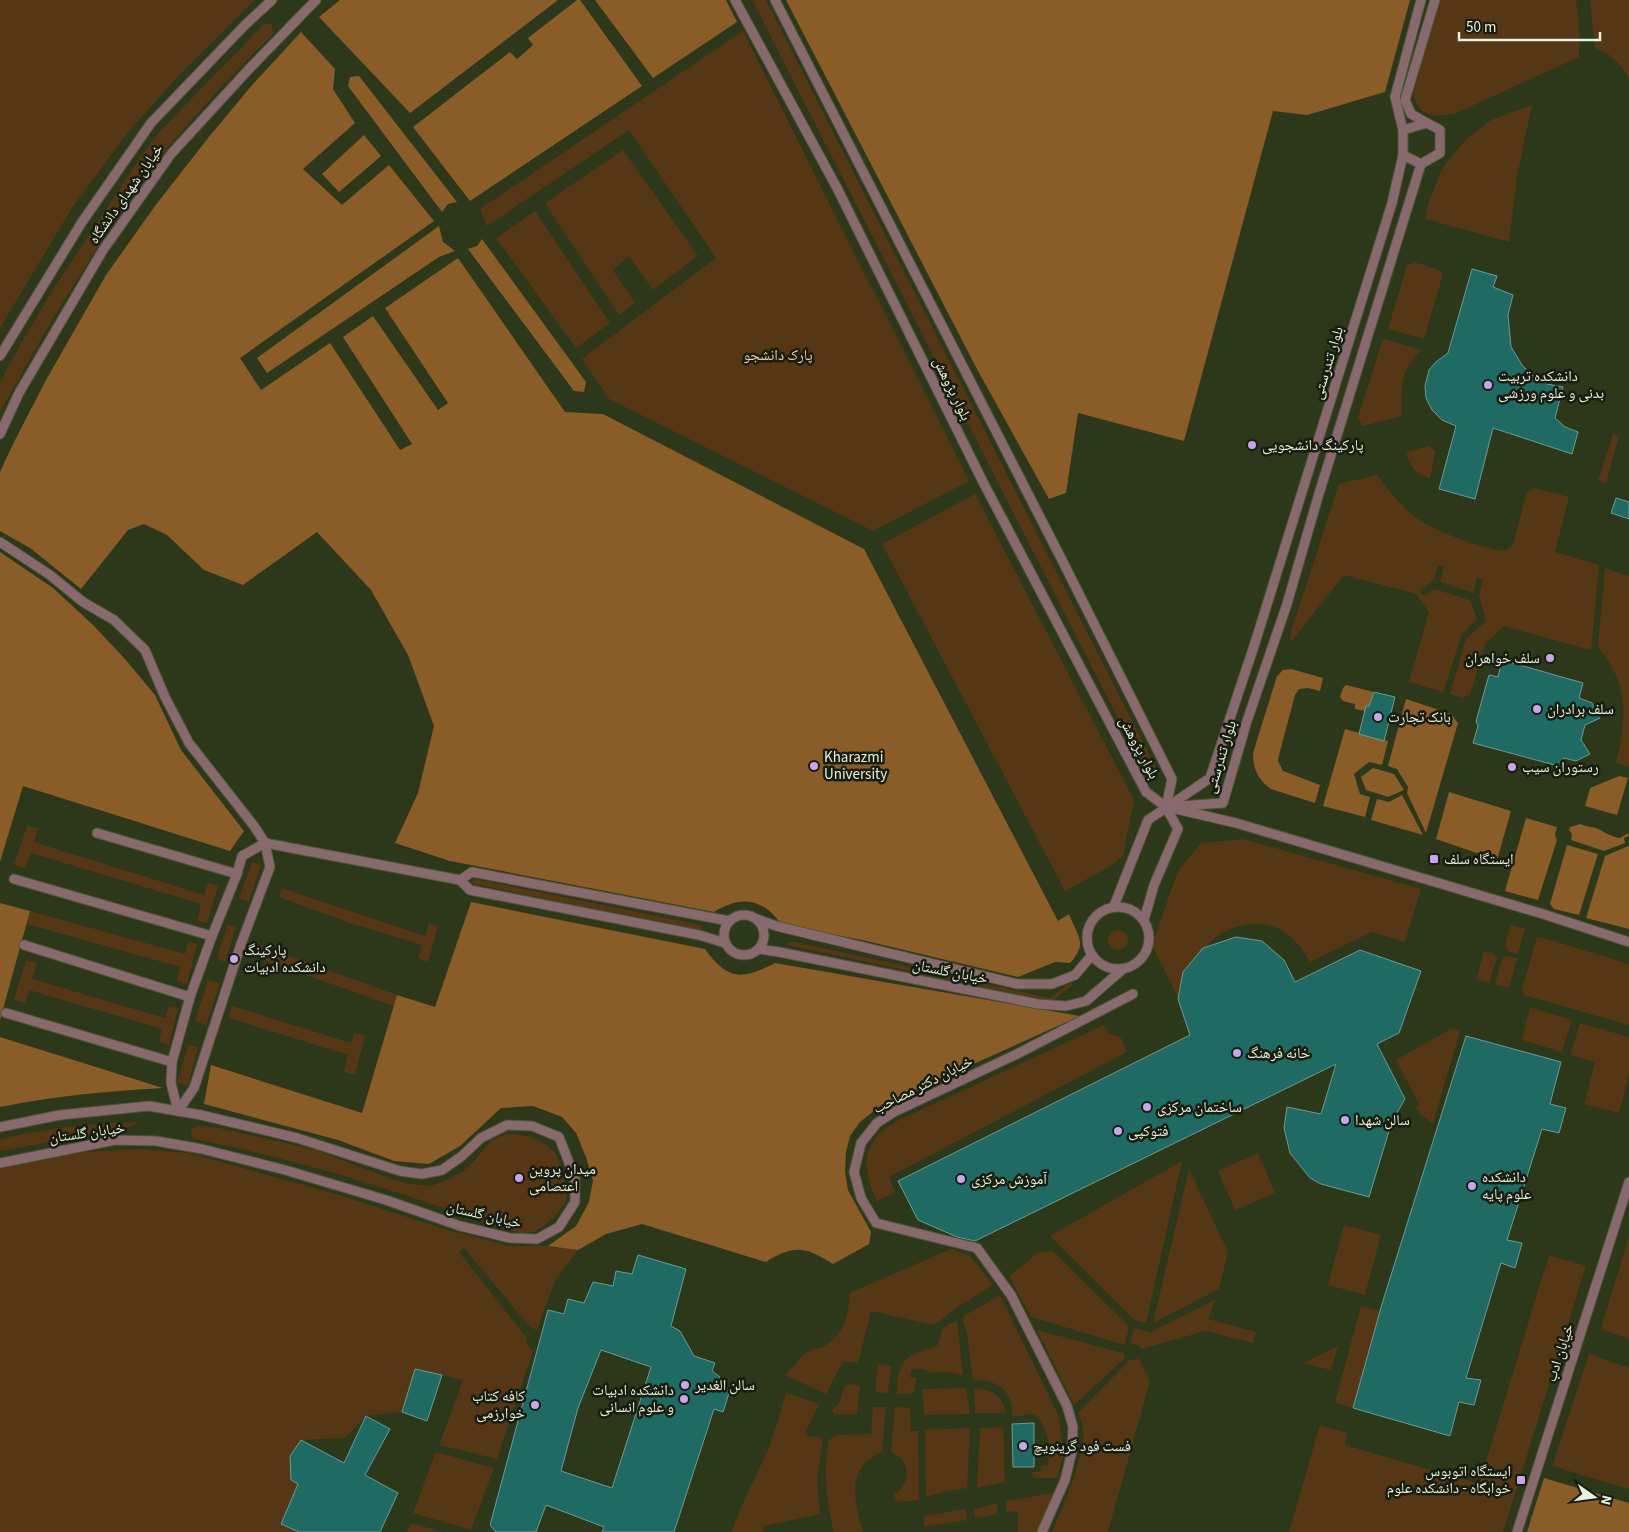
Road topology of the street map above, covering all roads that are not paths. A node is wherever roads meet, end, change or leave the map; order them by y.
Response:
1 (272, 0) edge
2 (316, 0) edge
3 (735, 0) edge
4 (775, 0) edge
5 (1422, 0) edge
6 (1435, 0) edge
7 (1427, 123) junction
8 (1403, 130) junction
9 (1403, 155) junction
10 (1421, 164) junction
11 (0, 356) edge
12 (0, 434) edge
13 (0, 542) edge
14 (1166, 807) junction
15 (96, 833) dead end
16 (265, 843) junction
17 (237, 874) junction
18 (14, 879) dead end
19 (460, 880) junction
20 (1114, 906) junction
21 (757, 919) junction
22 (1144, 920) junction
23 (729, 921) junction
24 (212, 936) junction
25 (1629, 942) edge
26 (725, 943) junction
27 (24, 945) dead end
28 (759, 949) junction
29 (1092, 955) junction
30 (1123, 968) junction
31 (1133, 994) dead end
32 (190, 996) junction
33 (6, 1013) dead end
34 (172, 1062) junction
35 (178, 1111) junction
36 (0, 1127) edge
37 (0, 1162) edge
38 (1629, 1182) edge
39 (1042, 1532) edge
40 (1517, 1532) edge

1 - 11 lane, خیابان شهدای دانشگاه
2 - 12 lane, خیابان شهدای دانشگاه
3 - 14 lane, بلوار پژوهش
4 - 14 lane, بلوار پژوهش
5 - 8 lane
6 - 7 lane
7 - 8 lane
7 - 10 lane
8 - 9 lane
9 - 10 lane
9 - 14 lane, بلوار تندرستی
10 - 14 lane, بلوار تندرستی
13 - 16 lane
14 - 20 lane
14 - 22 lane
14 - 25 lane
15 - 17 lane
16 - 17 lane
16 - 19 lane
16 - 35 lane
17 - 24 lane
18 - 24 lane
19 - 23 lane
19 - 26 lane
20 - 22 lane
20 - 29 lane
21 - 23 lane
21 - 28 lane
21 - 29 lane, خیابان گلستان
22 - 30 lane
23 - 26 lane
24 - 32 lane
26 - 28 lane
27 - 32 lane
28 - 30 lane, خیابان گلستان
29 - 30 lane
31 - 39 lane, خیابان دکتر مصاحب
32 - 34 lane
33 - 34 lane
34 - 35 lane
35 - 36 lane, خیابان گلستان
35 - 37 lane, خیابان گلستان
38 - 40 lane, خیابان ادب

